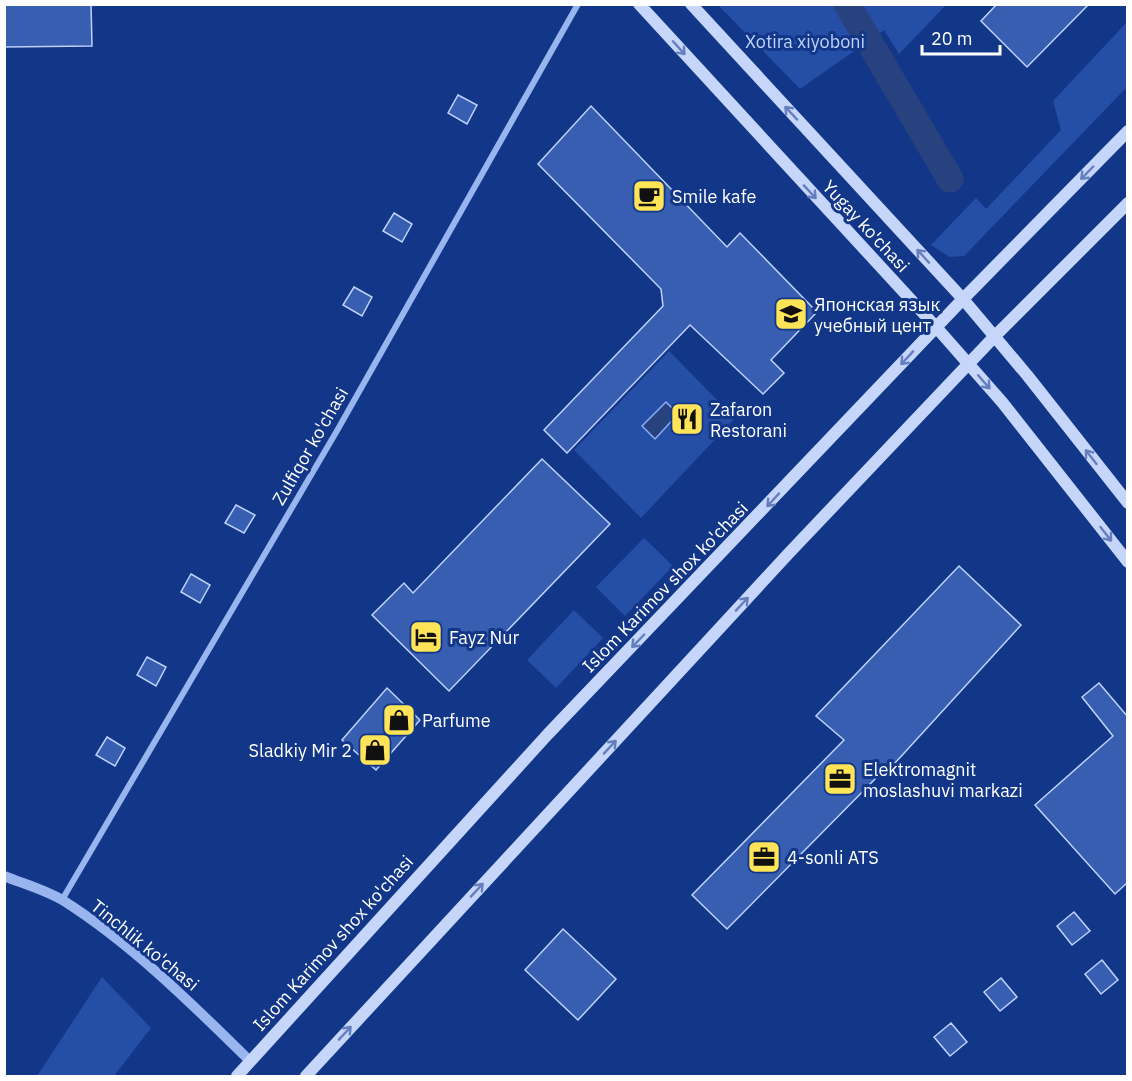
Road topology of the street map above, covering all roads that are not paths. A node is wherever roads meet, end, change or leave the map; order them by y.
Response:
1 (578, 4) edge
2 (639, 4) edge
3 (691, 4) edge
4 (1128, 131) edge
5 (1128, 203) edge
6 (963, 299) junction
7 (936, 327) junction
8 (994, 337) junction
9 (969, 364) junction
10 (1128, 503) edge
11 (1128, 562) edge
12 (4, 876) edge
13 (62, 900) junction
14 (250, 1061) junction
15 (237, 1077) edge
16 (306, 1077) edge

1 - 13 street, Zulfiqor ko'chasi
2 -> 7 main road, Yugay ko'chasi
6 -> 3 main road, Yugay ko'chasi
4 -> 6 main road, Islom Karimov shox ko'chasi
5 - 8 main road
6 - 7 main road, Islom Karimov shox ko'chasi
6 - 8 main road, Yugay ko'chasi
7 - 9 main road, Yugay ko'chasi
7 -> 14 main road, Islom Karimov shox ko'chasi
8 - 9 main road
10 -> 8 main road, Yugay ko'chasi
9 -> 11 main road, Yugay ko'chasi
16 -> 9 main road
12 - 13 street, Tinchlik ko'chasi
13 - 14 street, Tinchlik ko'chasi
14 - 15 main road, Islom Karimov shox ko'chasi

